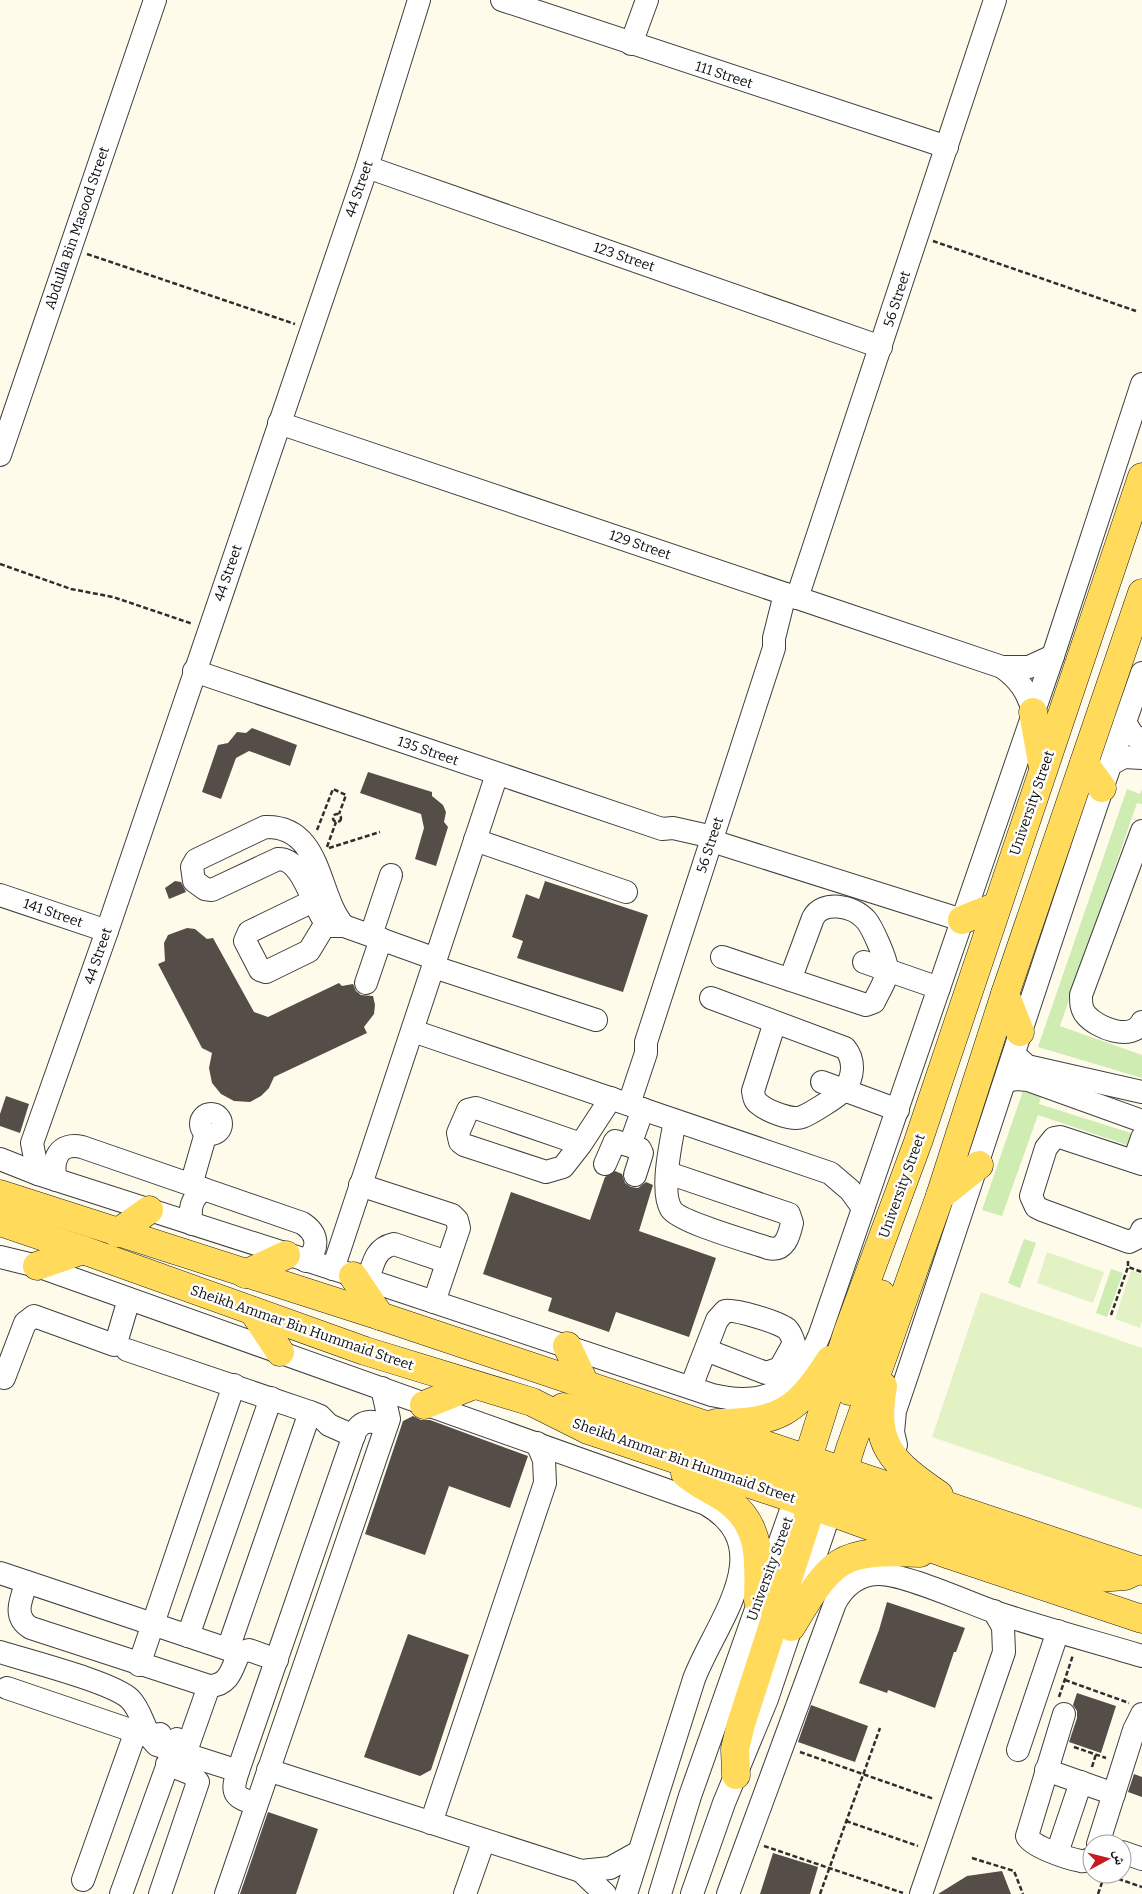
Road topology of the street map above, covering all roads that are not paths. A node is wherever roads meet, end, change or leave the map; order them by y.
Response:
1 (155, 0) edge
2 (419, 0) edge
3 (502, 0) edge
4 (647, 0) edge
5 (995, 0) edge
6 (631, 44) junction
7 (947, 147) junction
8 (367, 166) junction
9 (881, 347) junction
10 (1142, 384) edge
11 (279, 423) junction
12 (0, 455) edge
13 (1142, 477) edge
14 (1142, 592) edge
15 (795, 597) junction
16 (1135, 631) edge
17 (1053, 656) junction
18 (1002, 667) junction
19 (194, 671) junction
20 (1142, 673) edge
21 (1033, 712) junction
22 (1125, 722) junction
23 (1142, 741) edge
24 (1142, 758) edge
25 (1084, 763) junction
26 (1043, 770) junction
27 (497, 774) junction
28 (1107, 776) junction
29 (1142, 831) edge
30 (475, 840) junction
31 (711, 843) junction
32 (391, 875) dead end
33 (626, 892) dead end
34 (0, 894) edge
35 (313, 901) junction
36 (997, 906) junction
37 (962, 920) junction
38 (335, 924) junction
39 (107, 931) junction
40 (376, 937) junction
41 (722, 957) dead end
42 (864, 962) dead end
43 (435, 963) junction
44 (887, 970) junction
45 (790, 980) junction
46 (366, 983) dead end
47 (939, 988) junction
48 (1006, 994) junction
49 (711, 998) dead end
50 (596, 1020) dead end
51 (775, 1022) junction
52 (1142, 1022) edge
53 (413, 1031) junction
54 (1017, 1043) junction
55 (1043, 1077) junction
56 (822, 1082) dead end
57 (1005, 1082) junction
58 (844, 1090) junction
59 (1142, 1092) edge
60 (626, 1103) junction
61 (898, 1110) junction
62 (675, 1121) junction
63 (1142, 1121) edge
64 (206, 1133) dead end
65 (1142, 1138) edge
66 (918, 1142) junction
67 (32, 1144) junction
68 (581, 1144) junction
69 (630, 1146) junction
70 (2, 1160) edge
71 (1138, 1162) edge
72 (606, 1164) dead end
73 (877, 1165) junction
74 (979, 1165) junction
75 (668, 1173) junction
76 (830, 1173) junction
77 (635, 1175) dead end
78 (47, 1177) junction
79 (192, 1185) junction
80 (360, 1185) junction
81 (0, 1194) edge
82 (940, 1196) junction
83 (863, 1208) junction
84 (158, 1213) junction
85 (0, 1222) edge
86 (192, 1224) junction
87 (1142, 1230) edge
88 (117, 1233) junction
89 (83, 1250) junction
90 (0, 1257) edge
91 (296, 1258) junction
92 (447, 1262) junction
93 (37, 1266) junction
94 (244, 1274) junction
95 (351, 1275) junction
96 (135, 1301) junction
97 (434, 1302) junction
98 (253, 1311) junction
99 (380, 1316) junction
100 (893, 1327) junction
101 (848, 1331) junction
102 (121, 1346) junction
103 (567, 1346) junction
104 (706, 1350) dead end
105 (280, 1352) junction
106 (4, 1378) dead end
107 (585, 1384) junction
108 (234, 1385) junction
109 (474, 1385) junction
110 (691, 1387) junction
111 (382, 1388) junction
112 (271, 1398) junction
113 (418, 1402) junction
114 (532, 1402) junction
115 (315, 1414) junction
116 (387, 1423) junction
117 (702, 1423) junction
118 (357, 1430) junction
119 (537, 1443) junction
120 (573, 1458) junction
121 (673, 1459) junction
122 (902, 1468) junction
123 (545, 1483) junction
124 (819, 1486) junction
125 (961, 1510) junction
126 (950, 1555) junction
127 (1140, 1570) edge
128 (0, 1573) edge
129 (27, 1582) junction
130 (758, 1600) junction
131 (994, 1612) junction
132 (1142, 1619) edge
133 (152, 1624) junction
134 (791, 1627) junction
135 (1058, 1631) junction
136 (188, 1636) junction
137 (233, 1651) junction
138 (0, 1652) edge
139 (1142, 1656) edge
140 (139, 1664) junction
141 (275, 1666) junction
142 (209, 1686) junction
143 (7, 1688) dead end
144 (1139, 1713) edge
145 (1064, 1714) dead end
146 (143, 1734) junction
147 (178, 1750) junction
148 (1018, 1750) dead end
149 (240, 1765) junction
150 (268, 1770) junction
151 (1046, 1770) junction
152 (736, 1776) junction
153 (1081, 1782) junction
154 (1114, 1794) junction
155 (690, 1796) junction
156 (256, 1804) junction
157 (431, 1822) junction
158 (646, 1830) junction
159 (1101, 1834) edge
160 (484, 1840) junction
161 (637, 1853) junction
162 (1058, 1853) junction
163 (705, 1856) junction
164 (1082, 1862) edge
165 (130, 1869) junction
166 (581, 1871) junction
167 (83, 1880) dead end
168 (162, 1888) edge
169 (121, 1894) edge
170 (226, 1894) edge
171 (465, 1894) edge
172 (605, 1894) edge
173 (626, 1894) edge
174 (660, 1894) edge
175 (692, 1894) edge
176 (708, 1894) edge
177 (728, 1894) edge
178 (921, 1894) edge

1 - 12 street, Abdulla Bin Masood Street
2 - 8 street, 44 Street
3 - 6 street, 111 Street
4 - 6 street
5 - 7 street, 56 Street
6 - 7 street, 111 Street
7 - 9 street, 56 Street
8 - 9 street, 123 Street
8 - 11 street, 44 Street
9 - 15 street, 56 Street
10 - 17 street
11 - 15 street, 129 Street
11 - 19 street, 44 Street
13 - 26 main road, University Street
14 - 16 main road, University Street
15 - 18 street, 129 Street
15 - 31 street, 56 Street
16 - 25 main road, University Street
17 - 18 street, 129 Street
17 - 21 street
18 - 21 street, 129 Street
19 - 27 street, 135 Street
19 - 39 street, 44 Street
20 - 22 street
21 - 26 main road
21 - 37 street
22 - 23 street
22 - 28 street
24 - 28 street
25 - 28 main road
25 - 48 main road, University Street
26 - 36 main road, University Street
27 - 30 street
27 - 31 street, 135 Street
28 - 54 street
29 - 52 street
30 - 33 street
30 - 43 street
31 - 37 street, 135 Street
31 - 60 street, 56 Street
32 - 40 street
34 - 39 street, 141 Street
35 - 38 street
35 - 38 street
35 - 38 street
36 - 37 main road
36 - 66 main road, University Street
37 - 47 street
38 - 40 street
39 - 67 street, 44 Street
40 - 43 street
40 - 46 street
41 - 45 street
42 - 44 street
43 - 50 street
43 - 53 street
44 - 45 street
44 - 45 street
44 - 47 street
47 - 61 street
48 - 54 main road
48 - 82 main road, University Street
49 - 51 street
51 - 58 street
51 - 58 street
53 - 60 street
53 - 80 street
54 - 55 street
54 - 57 street
55 - 57 street
55 - 59 street
55 - 63 street
56 - 58 street
57 - 74 street
58 - 61 street
60 - 62 street
60 - 68 street
60 - 69 street
61 - 73 street
62 - 75 street
62 - 76 street
64 - 79 street
65 - 71 street
66 - 101 main road, University Street
66 - 124 main road
67 - 70 street
67 - 78 street
68 - 68 street
69 - 72 street
69 - 77 street
70 - 78 street
71 - 87 street
73 - 76 street
73 - 83 street
74 - 82 main road
74 - 122 street
75 - 75 street
76 - 83 street
78 - 79 street
78 - 84 street
79 - 84 street
79 - 86 street
79 - 91 street
80 - 92 street
80 - 95 street
81 - 88 main road, Sheikh Ammar Bin Hummaid Street
82 - 100 main road, University Street
83 - 110 street
84 - 86 street
84 - 88 main road
85 - 89 main road, Sheikh Ammar Bin Hummaid Street
86 - 91 street
88 - 94 main road, Sheikh Ammar Bin Hummaid Street
89 - 93 main road
89 - 98 main road, Sheikh Ammar Bin Hummaid Street
90 - 93 street
91 - 94 main road
91 - 95 street
92 - 95 street
92 - 97 street
93 - 96 street
94 - 99 main road, Sheikh Ammar Bin Hummaid Street
95 - 97 street
95 - 99 main road
96 - 102 street
96 - 105 street
97 - 103 street
98 - 105 main road
98 - 109 main road, Sheikh Ammar Bin Hummaid Street
99 - 107 main road, Sheikh Ammar Bin Hummaid Street
100 - 122 main road
100 - 124 main road, University Street
101 - 117 main road
101 - 124 main road, University Street
102 - 106 street
102 - 108 street
103 - 107 main road
103 - 110 street
104 - 110 street
105 - 111 street
107 - 117 main road, Sheikh Ammar Bin Hummaid Street
108 - 112 street
108 - 133 street
109 - 113 main road
109 - 114 main road, Sheikh Ammar Bin Hummaid Street
111 - 113 street
111 - 116 street
112 - 115 street
112 - 136 street
113 - 116 street
113 - 119 street
114 - 121 main road, Sheikh Ammar Bin Hummaid Street
114 - 124 main road
115 - 118 street
115 - 137 street
116 - 118 street
116 - 150 street
117 - 124 main road, Sheikh Ammar Bin Hummaid Street
118 - 141 street
119 - 120 street
119 - 123 street
120 - 123 street
120 - 158 street
121 - 124 main road, Sheikh Ammar Bin Hummaid Street
121 - 130 main road
122 - 125 main road
123 - 157 street
124 - 125 main road, Sheikh Ammar Bin Hummaid Street
124 - 126 main road, Sheikh Ammar Bin Hummaid Street
124 - 127 main road
124 - 130 street, University Street
124 - 134 street, University Street
124 - 152 main road
125 - 127 main road, Sheikh Ammar Bin Hummaid Street
126 - 132 main road, Sheikh Ammar Bin Hummaid Street
126 - 134 main road
128 - 129 street
129 - 133 street
129 - 140 street
130 - 155 street, University Street
131 - 135 street
131 - 177 street
131 - 178 street
133 - 136 street
133 - 140 street
134 - 152 street, University Street
135 - 139 street
135 - 148 street
136 - 137 street
137 - 141 street
137 - 142 street
138 - 146 street
140 - 142 street
141 - 149 street
142 - 147 street
143 - 146 street
144 - 154 street
145 - 151 street
146 - 147 street
146 - 167 street
147 - 149 street
147 - 165 street
147 - 168 street
149 - 156 street
150 - 156 street
150 - 157 street
151 - 153 street
151 - 162 street
152 - 163 street, University Street
153 - 154 street
153 - 162 street
154 - 159 street
155 - 158 street
155 - 174 street, University Street
156 - 170 street
157 - 160 street
158 - 161 street
160 - 166 street
160 - 171 street
161 - 166 street
161 - 173 street
162 - 164 street
163 - 175 street, University Street
163 - 176 street
165 - 168 street
165 - 169 street
166 - 172 street

